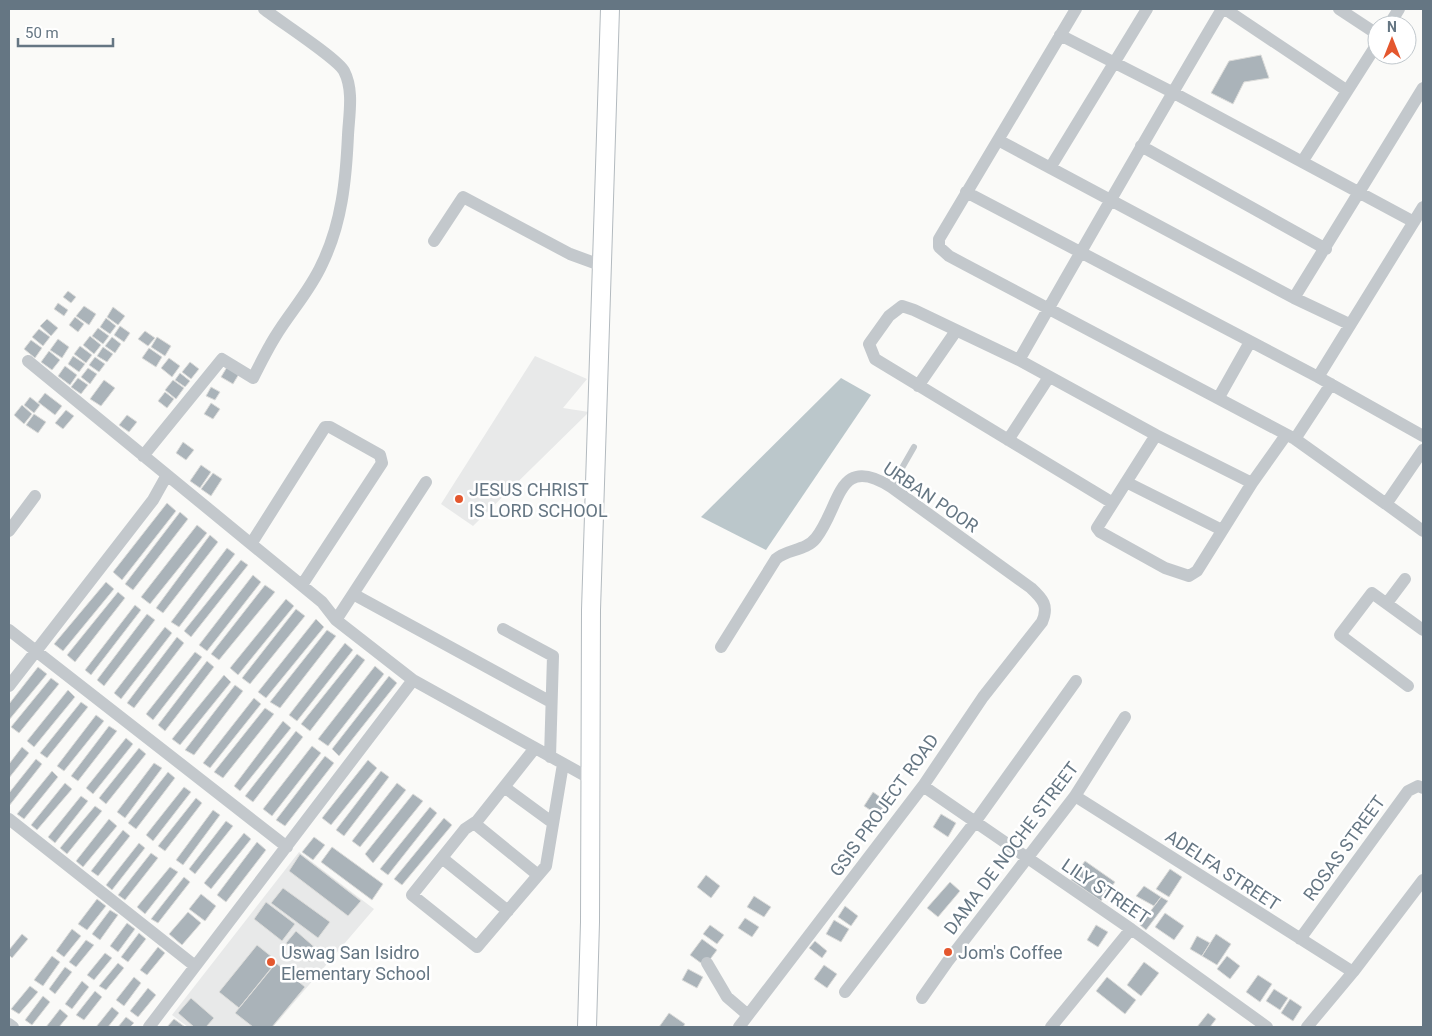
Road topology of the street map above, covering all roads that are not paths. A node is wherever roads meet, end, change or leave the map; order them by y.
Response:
1 (264, 9) edge
2 (610, 9) edge
3 (1076, 9) edge
4 (1147, 9) edge
5 (1224, 9) edge
6 (1340, 9) edge
7 (1367, 27) edge
8 (1060, 36) junction
9 (1367, 59) edge
10 (1115, 63) junction
11 (1423, 88) edge
12 (1346, 90) junction
13 (1172, 92) junction
14 (998, 140) junction
15 (1142, 146) junction
16 (1302, 162) junction
17 (1050, 168) junction
18 (966, 192) junction
19 (1359, 194) junction
20 (1111, 202) junction
21 (1423, 207) edge
22 (1414, 222) junction
23 (434, 241) dead end
24 (1326, 249) junction
25 (1079, 251) junction
26 (603, 266) junction
27 (1294, 298) junction
28 (1049, 308) junction
29 (1350, 324) junction
30 (956, 331) junction
31 (1250, 342) junction
32 (1019, 360) junction
33 (28, 361) dead end
34 (1049, 377) junction
35 (1318, 378) junction
36 (1330, 384) junction
37 (918, 386) junction
38 (1219, 398) junction
39 (1156, 434) junction
40 (1423, 436) edge
41 (1291, 437) junction
42 (1008, 440) junction
43 (914, 446) dead end
44 (1423, 450) edge
45 (143, 456) junction
46 (167, 475) junction
47 (426, 482) dead end
48 (1126, 482) junction
49 (1252, 483) junction
50 (891, 487) junction
51 (35, 496) dead end
52 (1111, 502) junction
53 (1386, 504) junction
54 (1222, 530) junction
55 (9, 531) edge
56 (1423, 531) edge
57 (251, 544) junction
58 (1405, 579) dead end
59 (302, 585) junction
60 (354, 594) junction
61 (1044, 599) joint
62 (1387, 603) junction
63 (336, 620) junction
64 (503, 629) dead end
65 (9, 630) edge
66 (1423, 630) edge
67 (721, 647) dead end
68 (36, 651) junction
69 (413, 680) junction
70 (1076, 681) dead end
71 (9, 686) edge
72 (1408, 686) dead end
73 (552, 702) junction
74 (1125, 717) dead end
75 (535, 748) junction
76 (550, 757) junction
77 (563, 764) junction
78 (591, 779) junction
79 (923, 786) junction
80 (504, 787) junction
81 (1423, 788) edge
82 (1075, 796) junction
83 (9, 819) edge
84 (975, 822) junction
85 (474, 823) junction
86 (552, 823) junction
87 (287, 848) junction
88 (442, 858) junction
89 (1027, 859) junction
90 (538, 875) junction
91 (1423, 880) edge
92 (508, 911) junction
93 (1131, 929) junction
94 (1300, 940) junction
95 (708, 963) dead end
96 (195, 966) junction
97 (1353, 972) junction
98 (845, 992) dead end
99 (922, 998) dead end
100 (748, 1015) junction
101 (9, 1024) edge
102 (13, 1027) edge
103 (149, 1027) edge
104 (587, 1027) edge
105 (739, 1027) edge
106 (1051, 1027) edge
107 (1267, 1027) edge
108 (1307, 1027) edge

1 - 45 street
2 - 26 street
3 - 8 street
4 - 10 street
5 - 12 street
5 - 13 street
6 - 7 street
8 - 10 street
8 - 14 street
9 - 12 street
10 - 13 street
10 - 17 street
11 - 19 street
12 - 16 street
13 - 15 street
13 - 16 street
14 - 17 street
14 - 18 street
15 - 20 street
15 - 24 street
16 - 19 street
17 - 20 street
18 - 25 street
18 - 28 street
19 - 22 street
19 - 24 street
20 - 25 street
20 - 27 street
21 - 22 street
22 - 29 street
23 - 26 street
24 - 27 street
25 - 28 street
25 - 31 street
26 - 78 street
27 - 29 street
28 - 32 street
28 - 38 street
29 - 35 street
30 - 32 street
30 - 37 street
30 - 37 street
31 - 35 street
31 - 38 street
32 - 34 street
33 - 45 street
34 - 39 street
34 - 42 street
35 - 36 street
36 - 40 street
36 - 41 street
37 - 42 street
38 - 41 street
39 - 48 street
39 - 49 street
41 - 49 street
41 - 53 street
42 - 52 street
43 - 50 lane
44 - 53 street
45 - 46 street
46 - 57 street
46 - 68 street
47 - 60 street
48 - 52 street
48 - 54 street
49 - 54 street
50 - 61 street, URBAN POOR
50 - 67 street, URBAN POOR
51 - 55 street
52 - 54 street
53 - 56 street
57 - 59 street
57 - 59 street
58 - 62 street
59 - 63 street
60 - 63 street
60 - 73 street
61 - 79 street, GSIS PROJECT ROAD
62 - 66 street
62 - 72 street
63 - 69 street
64 - 73 street
65 - 68 street
68 - 71 street
68 - 87 street
69 - 75 street
69 - 87 street
70 - 84 street
73 - 76 street
74 - 82 street, DAMA DE NOCHE STREET
75 - 76 street
75 - 80 street
76 - 77 street
77 - 78 street
77 - 86 street
78 - 104 street
79 - 84 street, LILY STREET
79 - 100 street, GSIS PROJECT ROAD
80 - 85 street
80 - 86 street
81 - 94 street, ROSAS STREET
82 - 89 street, DAMA DE NOCHE STREET
82 - 94 street, ADELFA STREET
83 - 96 street
84 - 89 street, LILY STREET
84 - 98 street
85 - 88 street
85 - 90 street
86 - 90 street
87 - 96 street
88 - 92 street
88 - 92 street
89 - 93 street, LILY STREET
89 - 99 street, DAMA DE NOCHE STREET
90 - 92 street
91 - 97 street
93 - 106 street
93 - 107 street, LILY STREET
94 - 97 street, ADELFA STREET
95 - 100 street
96 - 103 street
97 - 108 street
100 - 105 street, GSIS PROJECT ROAD
101 - 102 street

